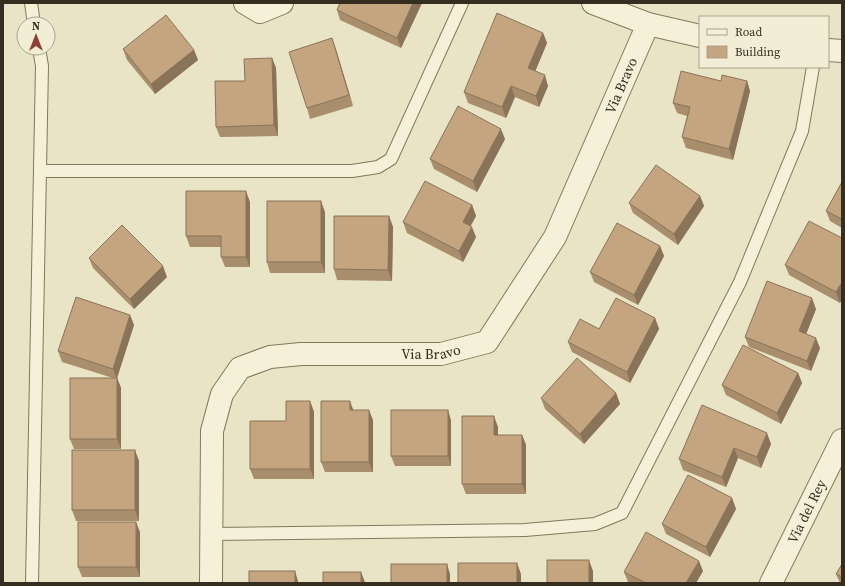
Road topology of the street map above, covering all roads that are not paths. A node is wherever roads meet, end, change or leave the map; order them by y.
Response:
1 (31, 3) edge
2 (245, 3) edge
3 (282, 3) edge
4 (462, 3) edge
5 (593, 3) edge
6 (33, 16) edge
7 (648, 24) junction
8 (699, 36) edge
9 (829, 50) edge
10 (842, 51) edge
11 (40, 56) edge
12 (813, 68) edge
13 (40, 171) junction
14 (842, 440) edge
15 (211, 534) junction
16 (32, 583) edge
17 (211, 583) edge
18 (771, 583) edge

1 - 6 lane
2 - 3 street
4 - 13 lane
5 - 7 street
7 - 8 street
7 - 15 street, Via Bravo
9 - 10 street
11 - 13 lane
12 - 15 lane
13 - 16 lane
14 - 18 street, Via del Rey
15 - 17 street, Via Bravo

